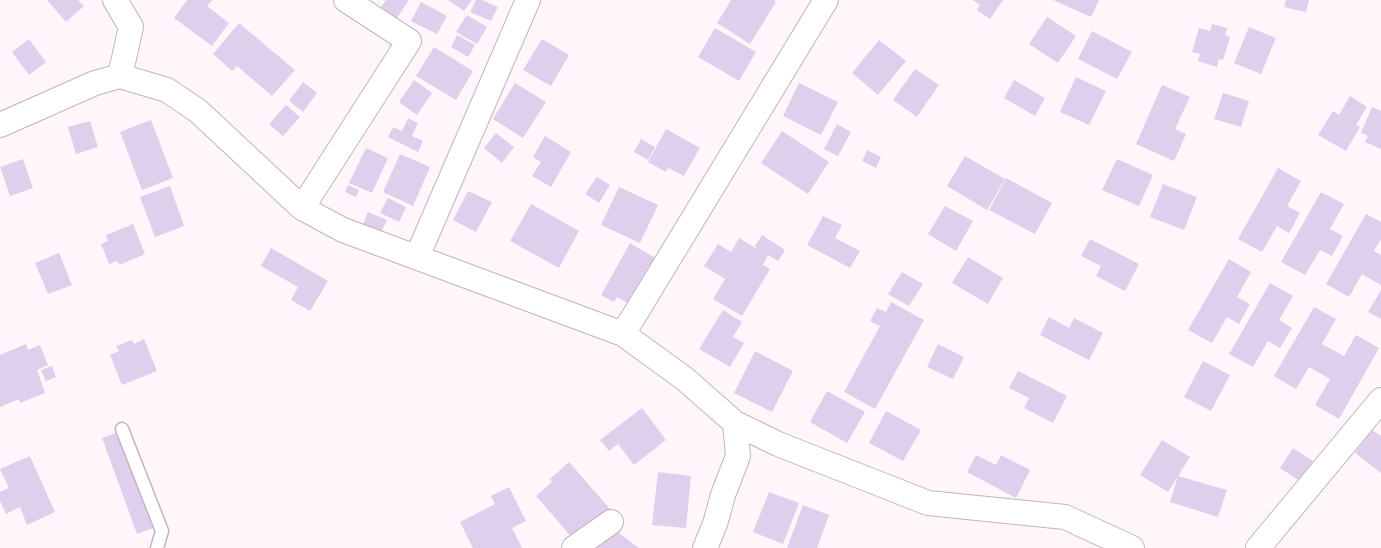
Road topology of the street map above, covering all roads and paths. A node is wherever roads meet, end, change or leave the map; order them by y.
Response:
1 (116, 0) edge
2 (346, 0) edge
3 (528, 0) edge
4 (826, 0) edge
5 (120, 76) junction
6 (0, 125) edge
7 (302, 208) junction
8 (417, 257) junction
9 (623, 334) junction
10 (1381, 400) edge
11 (735, 423) junction
12 (122, 429) dead end
13 (611, 522) dead end
14 (157, 548) edge
15 (574, 548) edge
16 (705, 548) edge
17 (1132, 548) edge
18 (1258, 548) edge

1 - 5 street
2 - 7 street
3 - 8 street
4 - 9 street
5 - 6 street
5 - 7 street
7 - 8 street
8 - 9 street
9 - 11 street
10 - 18 street
11 - 16 street
11 - 17 street
12 - 14 lane
13 - 15 street

